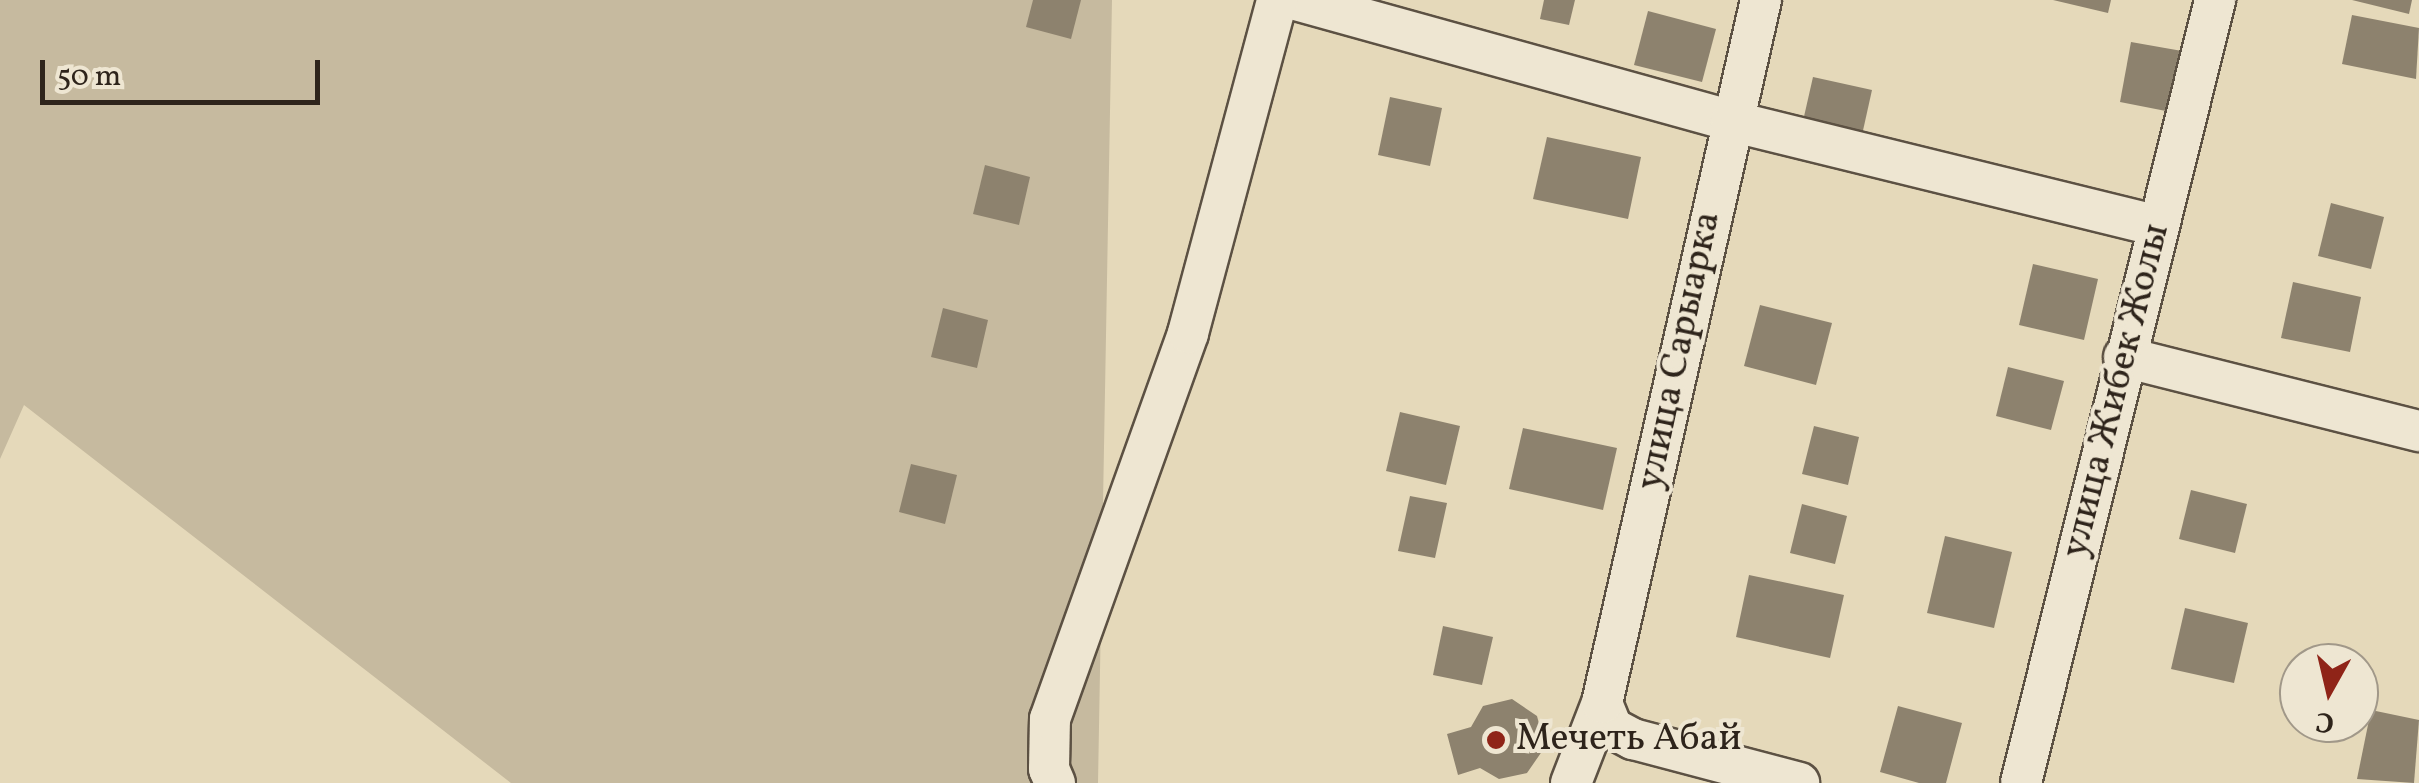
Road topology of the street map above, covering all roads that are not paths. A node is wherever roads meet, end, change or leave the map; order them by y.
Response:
1 (1276, 0) edge
2 (1296, 0) edge
3 (1761, 0) edge
4 (2215, 0) edge
5 (1731, 120) junction
6 (2158, 226) junction
7 (2124, 358) junction
8 (2419, 432) edge
9 (1602, 703) junction
10 (1055, 783) edge
11 (1571, 783) edge
12 (1799, 783) edge
13 (2021, 783) edge

1 - 10 street
2 - 5 street
3 - 5 street, улица Сарыарка
4 - 6 street, улица Жибек Жолы
5 - 6 street
5 - 9 street, улица Сарыарка
6 - 7 street, улица Жибек Жолы
7 - 8 street
7 - 13 street, улица Жибек Жолы
9 - 11 street, улица Сарыарка
9 - 12 street

